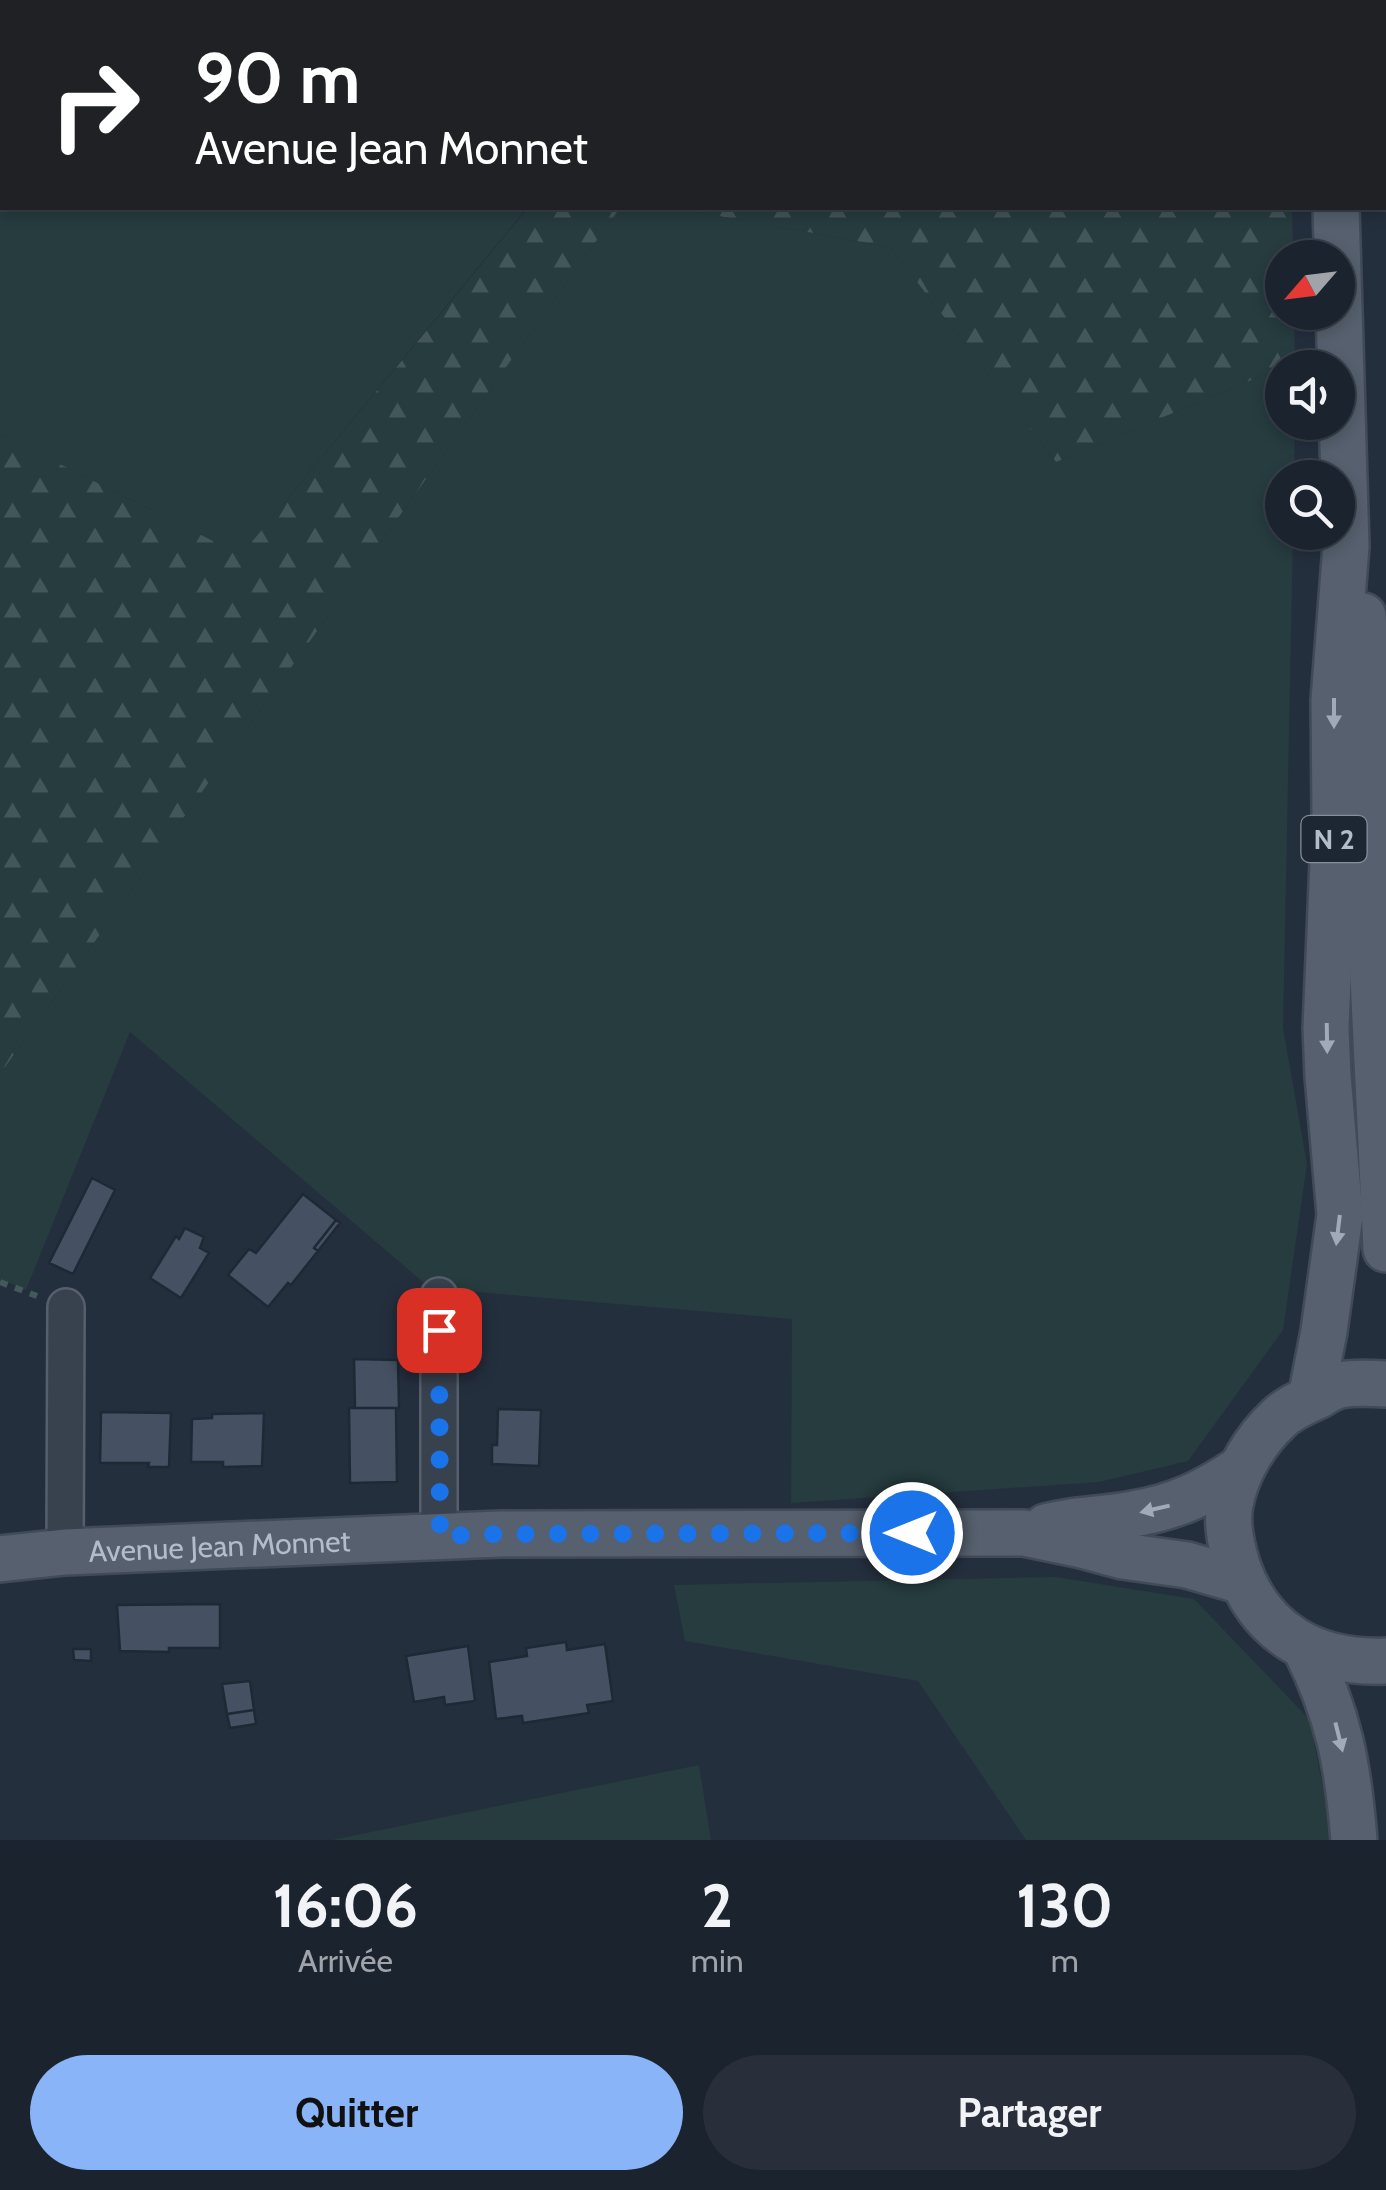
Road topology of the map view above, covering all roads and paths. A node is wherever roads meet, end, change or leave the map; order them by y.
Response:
1 (1336, 210) edge
2 (1343, 460) edge
3 (1346, 550) edge
4 (1347, 550) edge
5 (1378, 828) junction
6 (1386, 873) edge
7 (1386, 1250) edge
8 (439, 1296) dead end
9 (66, 1307) dead end
10 (1386, 1384) edge
11 (1312, 1398) junction
12 (1242, 1468) junction
13 (1024, 1533) junction
14 (440, 1536) junction
15 (65, 1552) junction
16 (0, 1559) edge
17 (1242, 1582) junction
18 (1305, 1647) junction
19 (1386, 1660) edge
20 (1354, 1840) edge

1 - 2 main road, N 2
3 -> 11 main road, N 2
4 - 5 main road, N 2
5 - 6 main road, N 2
5 - 7 main road, N 2
8 - 14 street
9 - 15 street
10 - 11 main road
11 - 12 main road
12 -> 13 main road
12 - 17 main road
13 - 14 main road, Avenue Jean Monnet
13 - 17 main road
14 - 15 main road, Avenue Jean Monnet
15 - 16 main road, Avenue Jean Monnet
17 - 18 main road
18 - 19 main road
18 -> 20 main road

